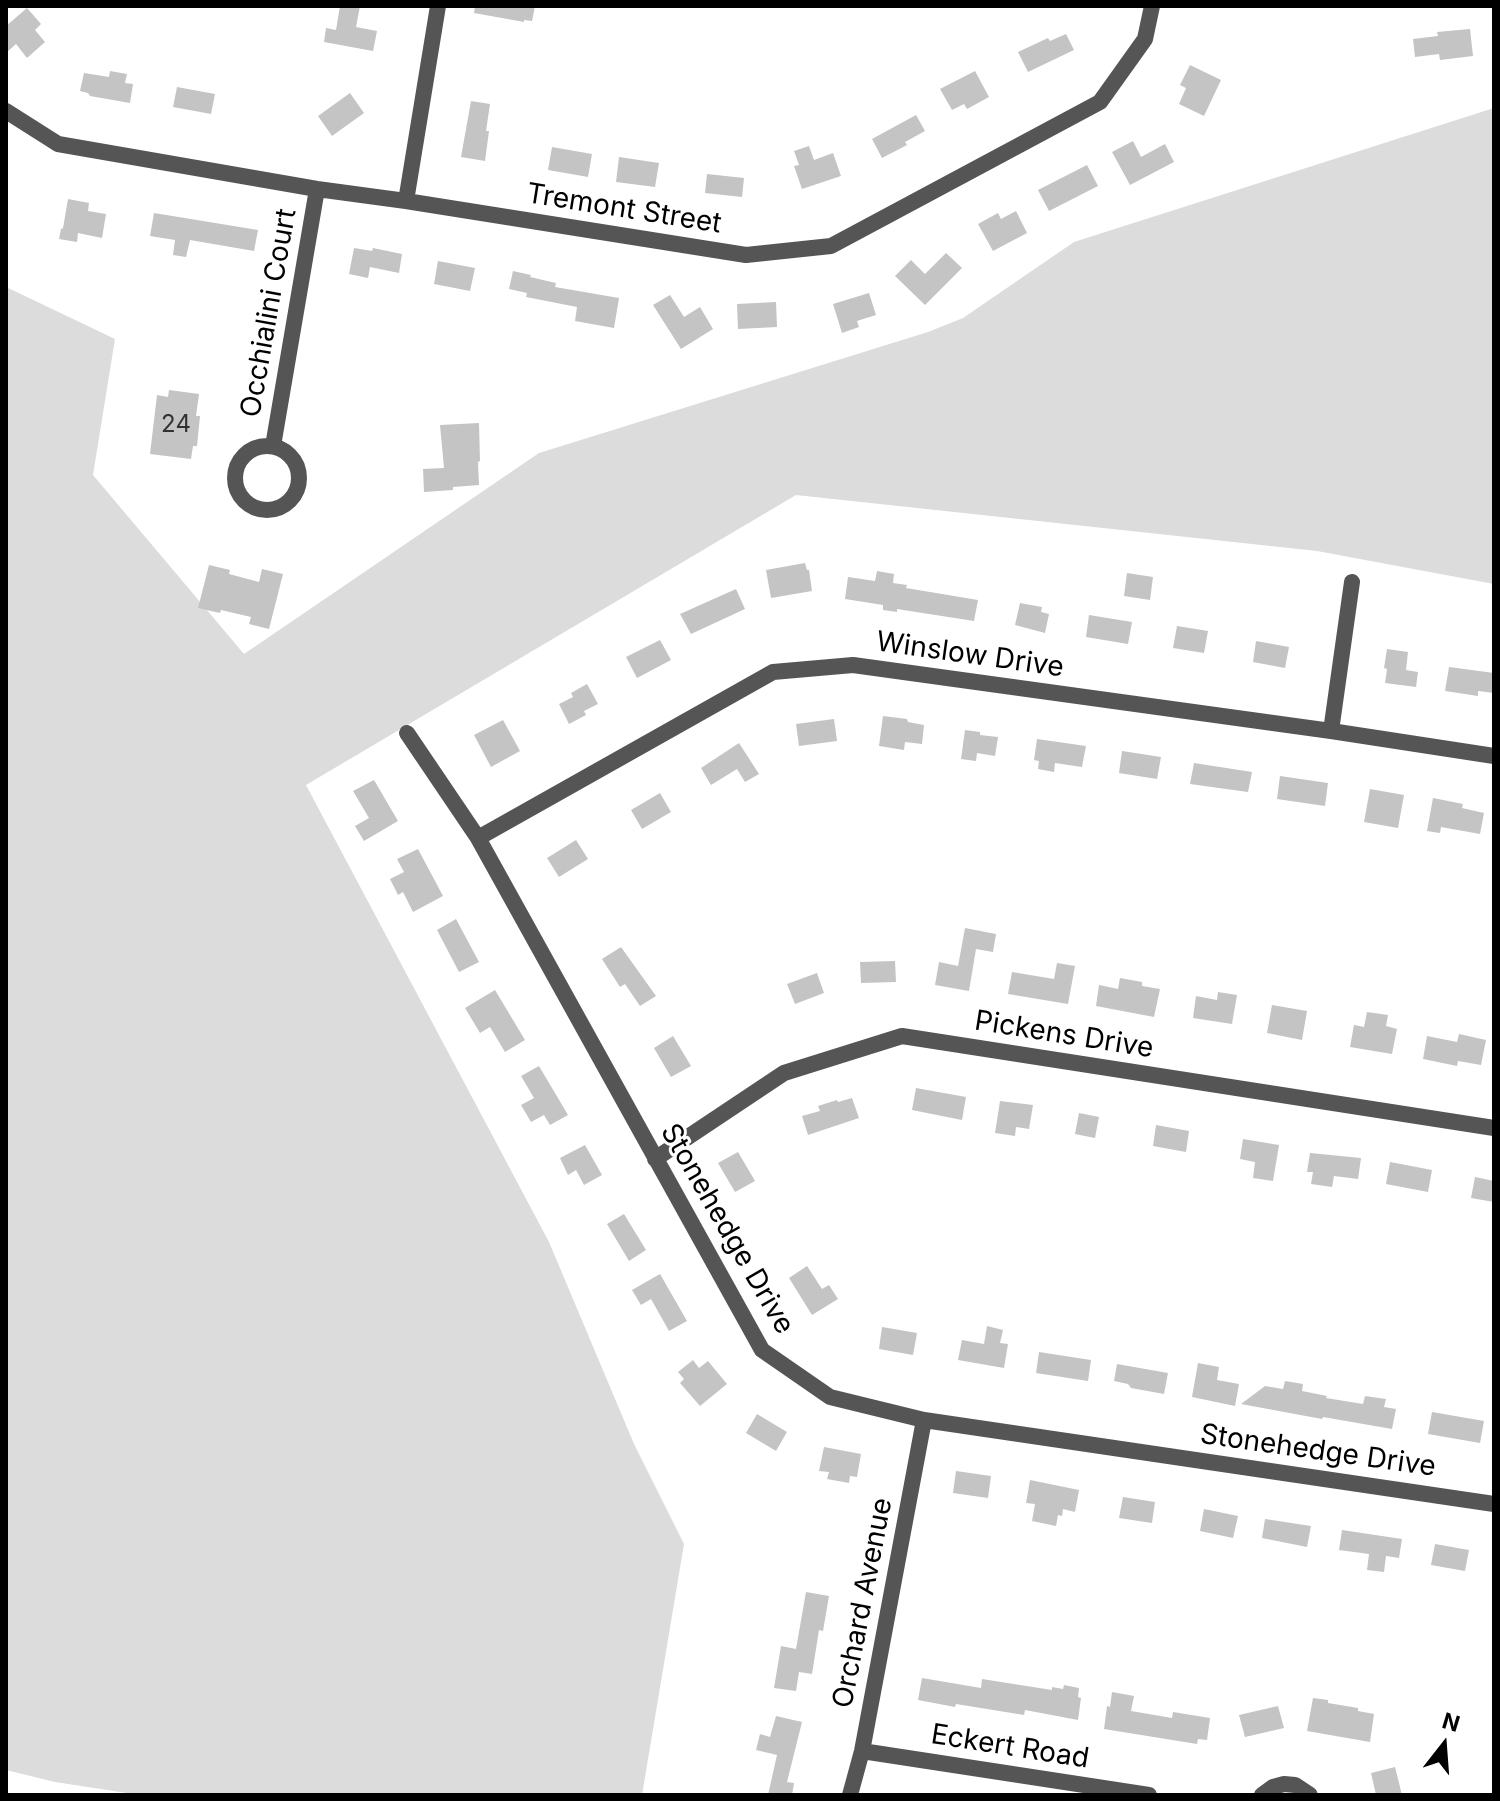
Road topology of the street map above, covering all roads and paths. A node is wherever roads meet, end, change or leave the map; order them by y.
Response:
1 (438, 6) edge
2 (1152, 6) edge
3 (6, 111) edge
4 (317, 189) junction
5 (406, 201) junction
6 (273, 446) junction
7 (1352, 582) dead end
8 (1331, 731) junction
9 (407, 733) dead end
10 (1494, 756) edge
11 (478, 838) junction
12 (1494, 1128) edge
13 (655, 1159) junction
14 (924, 1420) junction
15 (1494, 1504) edge
16 (862, 1751) junction
17 (850, 1795) edge
18 (1149, 1795) edge
19 (1262, 1795) edge
20 (1310, 1795) edge

1 - 5 street
2 - 5 street, Tremont Street
3 - 4 street, Tremont Street
4 - 5 street, Tremont Street
4 - 6 street, Occhialini Court
6 - 6 street, Occhialini Court
7 - 8 street
8 - 10 street, Winslow Drive
8 - 11 street, Winslow Drive
9 - 11 street, Stonehedge Drive
11 - 13 street, Stonehedge Drive
12 - 13 street, Pickens Drive
13 - 14 street, Stonehedge Drive
14 - 15 street, Stonehedge Drive
14 - 16 street, Orchard Avenue
16 - 17 street, Orchard Avenue
16 - 18 street, Eckert Road
19 - 20 street

